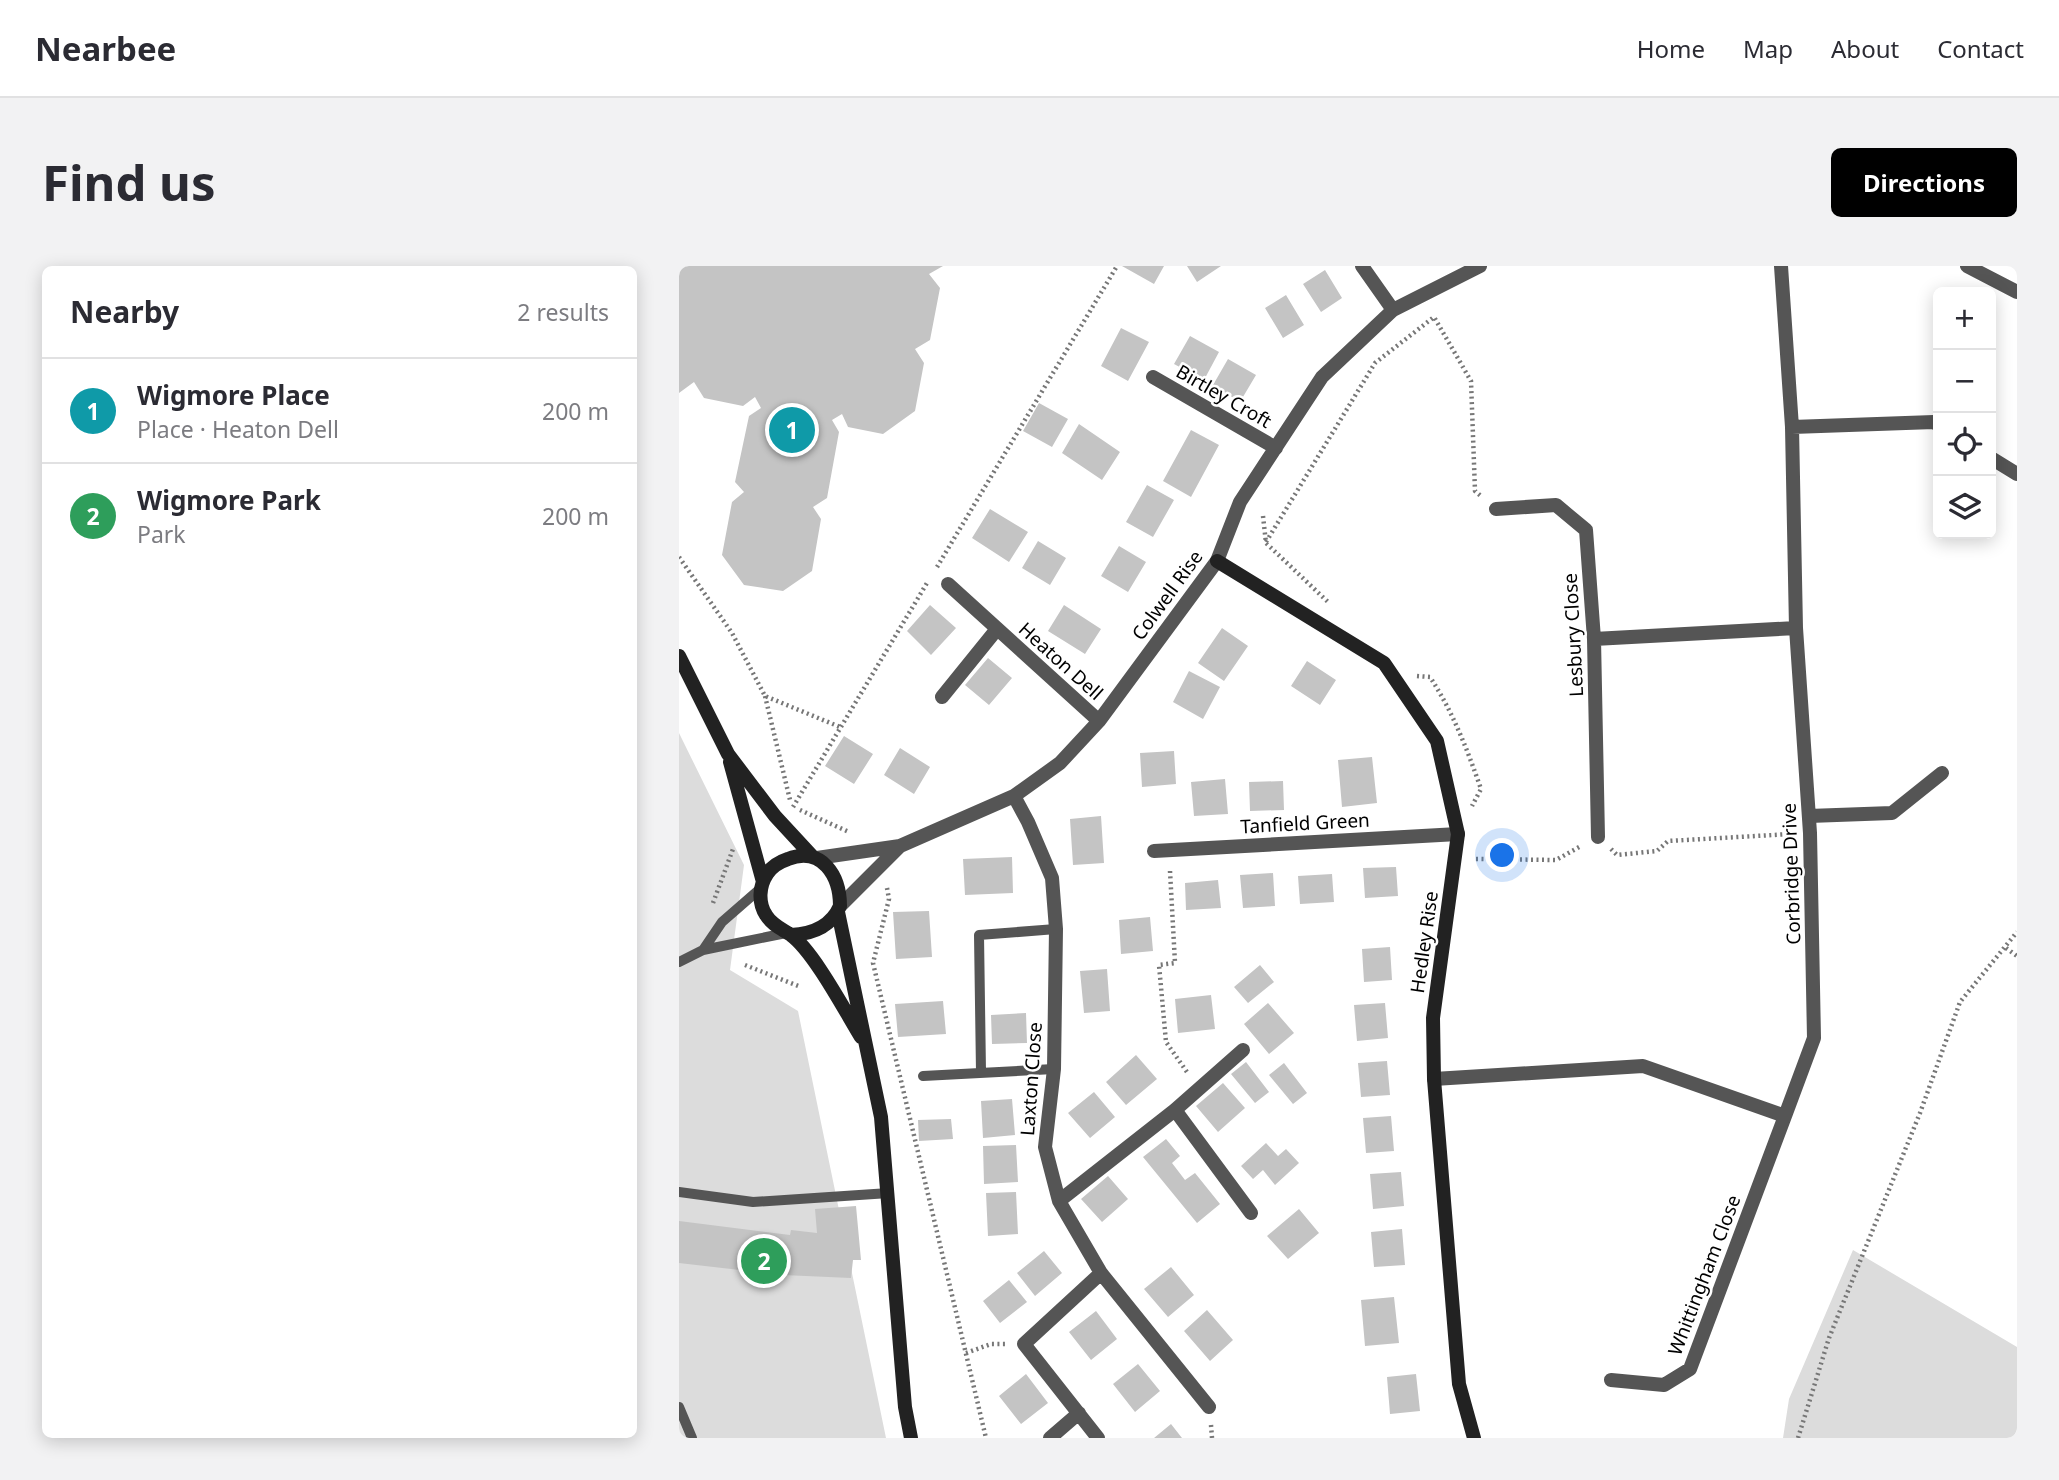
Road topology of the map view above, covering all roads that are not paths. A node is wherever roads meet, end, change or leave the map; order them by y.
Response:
1 (1362, 266) edge
2 (1480, 266) edge
3 (1781, 266) edge
4 (1967, 266) edge
5 (2017, 292) edge
6 (1393, 310) junction
7 (1153, 377) dead end
8 (1933, 422) edge
9 (1792, 427) junction
10 (1276, 448) junction
11 (1996, 461) edge
12 (2017, 474) edge
13 (1496, 509) road end
14 (1217, 561) junction
15 (948, 584) dead end
16 (1796, 628) junction
17 (997, 629) junction
18 (1594, 639) junction
19 (679, 656) edge
20 (942, 697) dead end
21 (1099, 721) junction
22 (728, 754) junction
23 (1942, 773) dead end
24 (1013, 796) junction
25 (1809, 816) junction
26 (1458, 834) junction
27 (1598, 837) road end
28 (900, 846) junction
29 (1162, 850) road end
30 (815, 857) junction
31 (762, 885) junction
32 (839, 909) junction
33 (1056, 929) junction
34 (788, 934) junction
35 (703, 950) junction
36 (679, 962) edge
37 (1243, 1049) dead end
38 (869, 1051) junction
39 (1054, 1069) junction
40 (981, 1072) junction
41 (923, 1076) dead end
42 (1434, 1079) junction
43 (1175, 1110) junction
44 (1784, 1116) junction
45 (679, 1192) edge
46 (889, 1193) junction
47 (1059, 1200) junction
48 (1251, 1213) dead end
49 (1101, 1273) junction
50 (1611, 1380) dead end
51 (679, 1407) edge
52 (1209, 1407) dead end
53 (1079, 1413) junction
54 (692, 1438) edge
55 (911, 1438) edge
56 (1050, 1438) edge
57 (1098, 1438) edge
58 (1474, 1438) edge

1 - 6 street
2 - 6 street, Colwell Rise
3 - 9 street, Corbridge Drive
4 - 5 street
6 - 10 street, Colwell Rise
7 - 10 street, Birtley Croft
8 - 9 street
9 - 16 street, Corbridge Drive
10 - 14 street, Colwell Rise
11 - 12 street
13 - 18 street, Lesbury Close
14 - 21 street, Colwell Rise
14 - 26 street, Hedley Rise
15 - 17 street, Heaton Dell
16 - 18 street
16 - 25 street, Corbridge Drive
17 - 20 street, Heaton Dell
17 - 21 street, Heaton Dell
18 - 27 street, Lesbury Close
19 - 22 street
21 - 24 street, Colwell Rise
22 - 30 street
22 - 31 street
23 - 25 street
24 - 28 street, Colwell Rise
24 - 33 street, Laxton Close
25 - 44 street, Corbridge Drive
26 - 29 street, Tanfield Green
26 - 42 street, Hedley Rise
28 - 30 street, Colwell Rise
28 - 32 street, Colwell Rise
30 - 31 street
30 - 32 street
31 - 34 street
31 - 35 lane
32 - 34 street
32 - 38 street
33 - 39 street, Laxton Close
33 - 40 lane
34 - 35 lane
34 - 38 street
35 - 36 lane
37 - 43 street
38 - 46 street
39 - 40 lane
39 - 47 street, Laxton Close
40 - 41 lane
42 - 44 street
42 - 58 street, Hedley Rise
43 - 47 street
43 - 48 street
44 - 50 street, Whittingham Close
45 - 46 lane
46 - 55 street
47 - 49 street, Laxton Close
49 - 52 street, Laxton Close
49 - 53 street
51 - 54 lane
53 - 56 street
53 - 57 street

